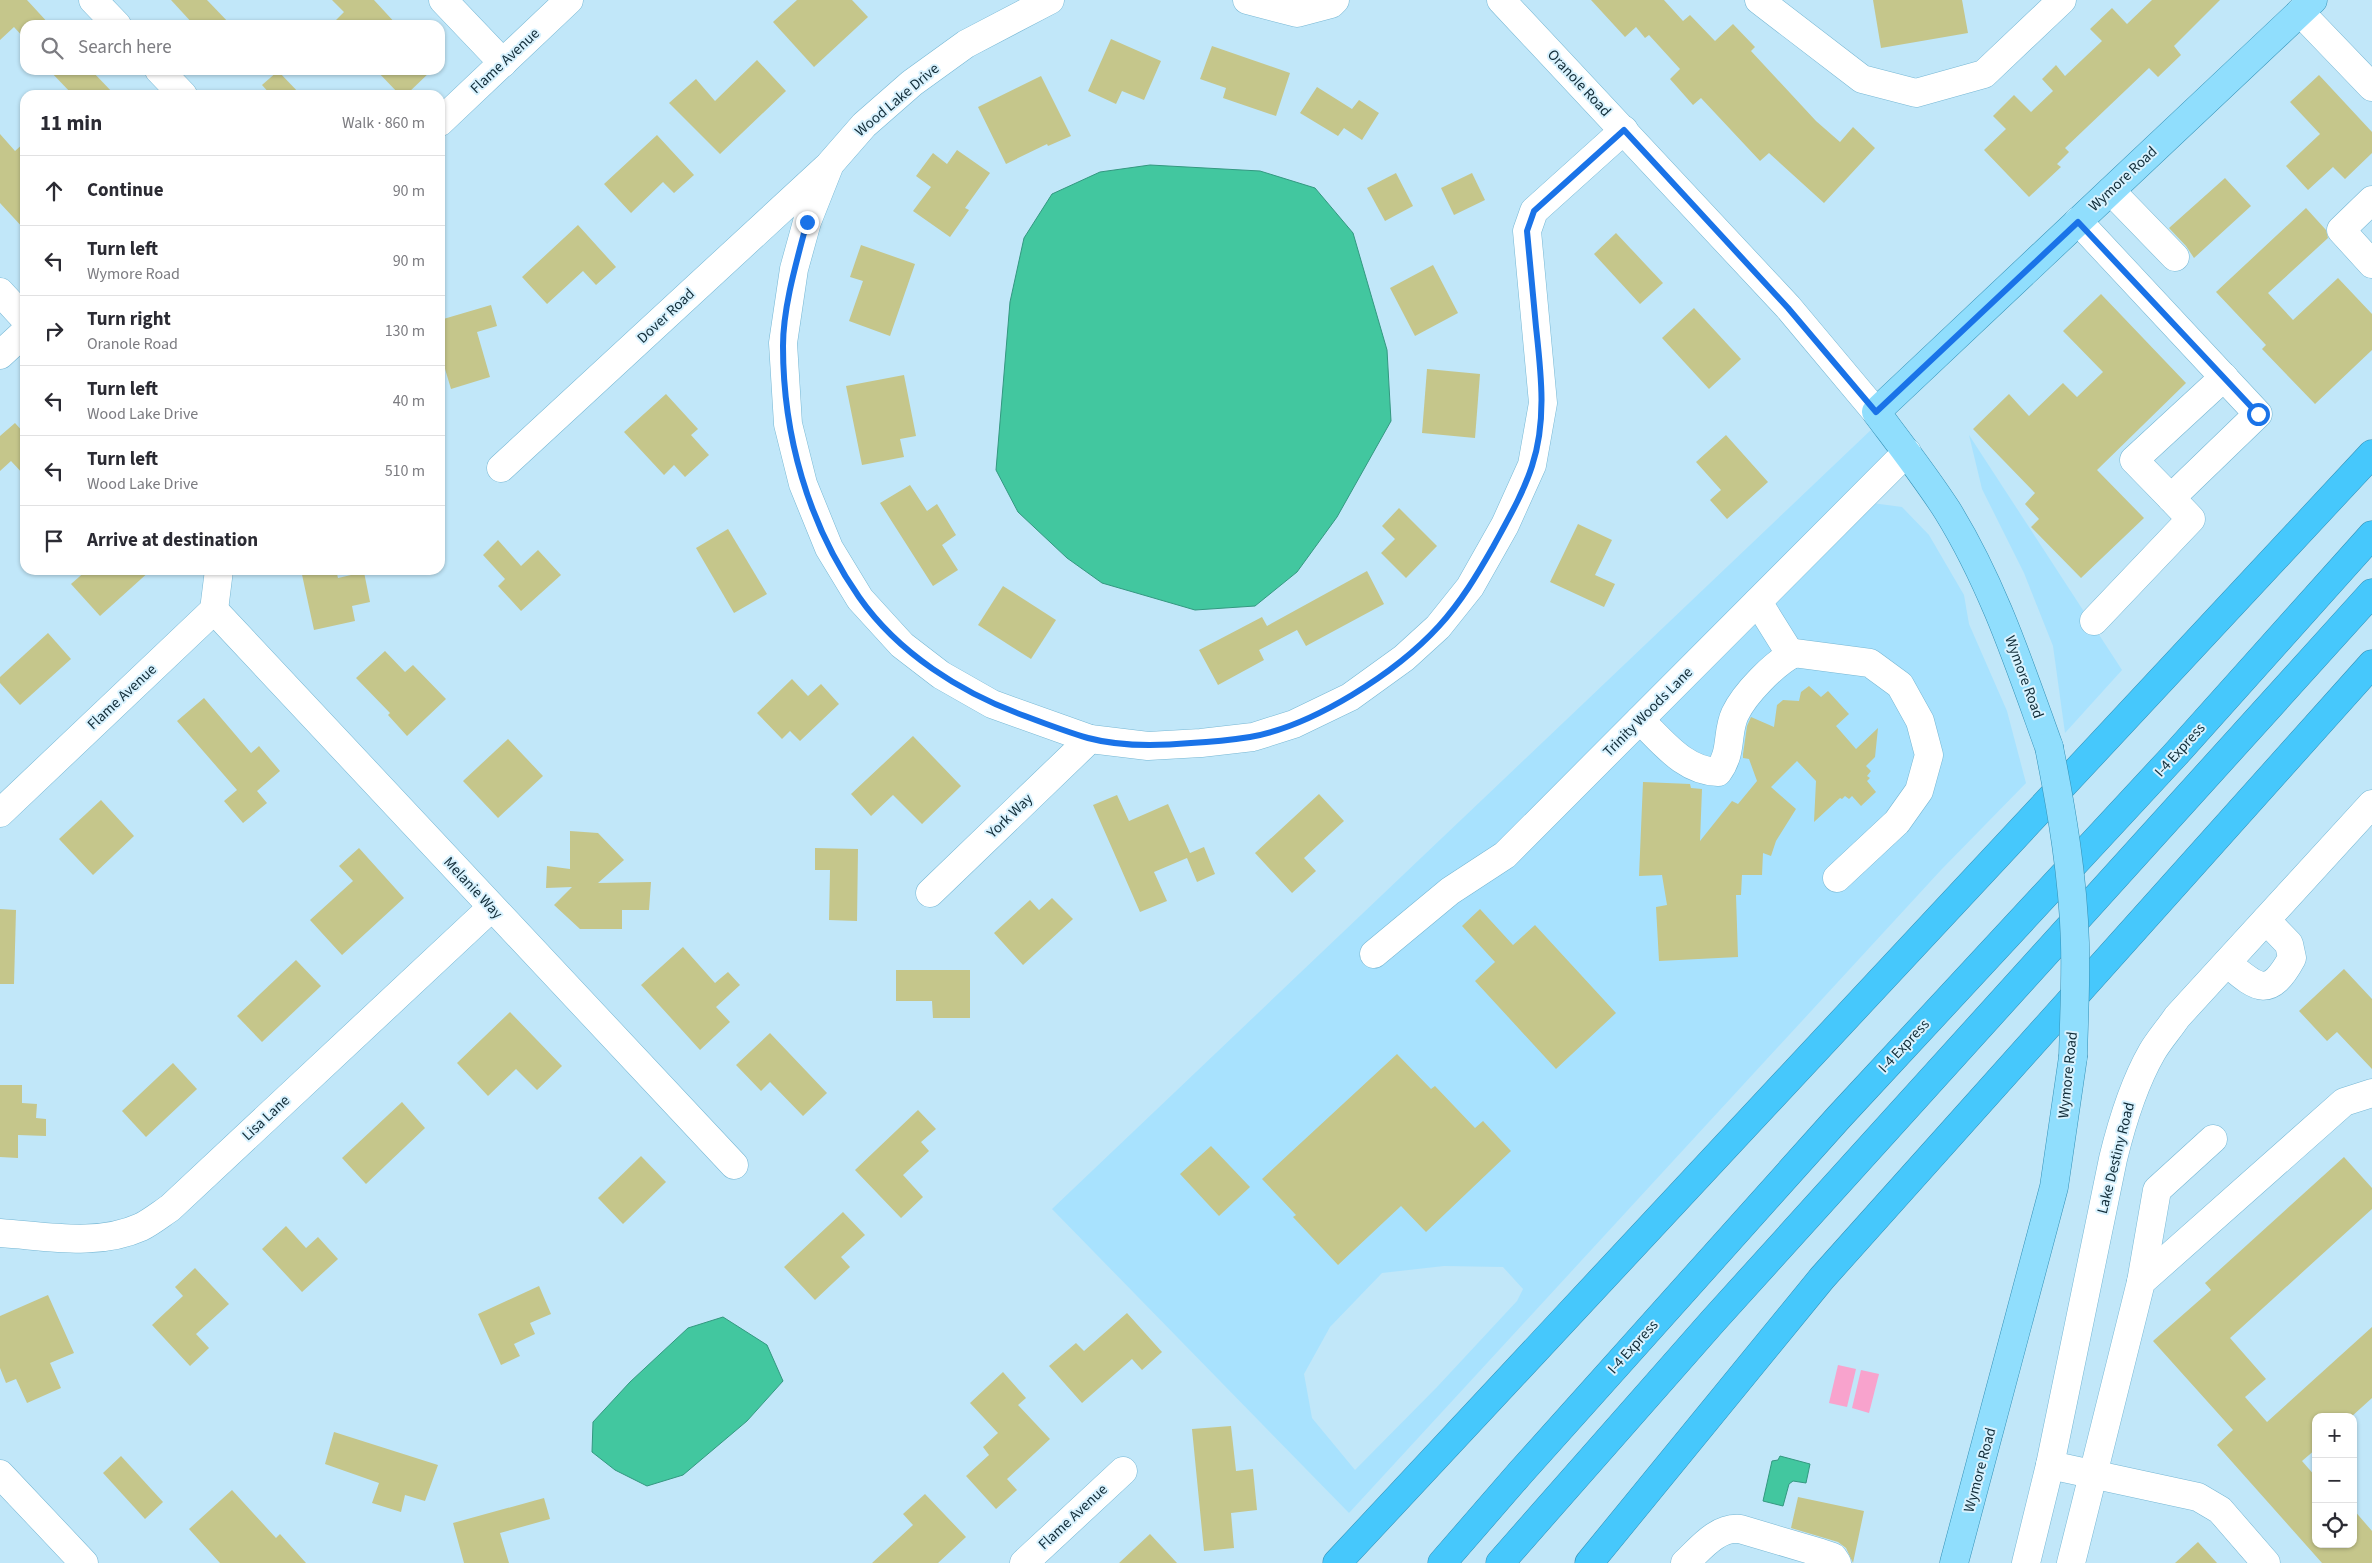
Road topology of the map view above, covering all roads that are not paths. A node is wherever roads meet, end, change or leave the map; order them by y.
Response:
1 (93, 0) edge
2 (443, 0) edge
3 (569, 0) edge
4 (1050, 0) edge
5 (1246, 0) edge
6 (1335, 0) edge
7 (1501, 0) edge
8 (1759, 0) edge
9 (2062, 0) edge
10 (2307, 6) edge
11 (112, 20) edge
12 (503, 63) junction
13 (164, 75) edge
14 (2372, 87) edge
15 (178, 90) edge
16 (445, 117) edge
17 (1624, 130) junction
18 (830, 164) junction
19 (2110, 191) junction
20 (2372, 200) edge
21 (2078, 222) junction
22 (2176, 257) dead end
23 (2372, 264) edge
24 (0, 292) edge
25 (20, 314) edge
26 (20, 337) edge
27 (0, 355) edge
28 (2224, 376) junction
29 (1876, 412) junction
30 (1907, 452) junction
31 (2372, 454) edge
32 (501, 468) dead end
33 (2171, 498) junction
34 (2372, 535) edge
35 (218, 575) edge
36 (2372, 594) edge
37 (1758, 602) junction
38 (214, 610) junction
39 (2094, 621) dead end
40 (1791, 654) junction
41 (2372, 664) edge
42 (1640, 720) junction
43 (1090, 739) junction
44 (2372, 804) edge
45 (0, 813) edge
46 (1838, 878) dead end
47 (930, 893) dead end
48 (492, 908) junction
49 (2266, 920) junction
50 (1374, 954) dead end
51 (2227, 963) junction
52 (2372, 1093) edge
53 (2213, 1139) dead end
54 (734, 1165) dead end
55 (0, 1233) edge
56 (2141, 1282) junction
57 (2050, 1465) junction
58 (1123, 1470) dead end
59 (0, 1474) edge
60 (2094, 1475) junction
61 (84, 1563) edge
62 (1024, 1563) edge
63 (1337, 1563) edge
64 (1442, 1563) edge
65 (1500, 1563) edge
66 (1589, 1563) edge
67 (1686, 1563) edge
68 (1837, 1563) edge
69 (1954, 1563) edge
70 (2026, 1563) edge
71 (2071, 1563) edge
72 (2266, 1563) edge

1 - 11 street
2 - 12 street
3 - 12 street, Flame Avenue
4 - 18 street, Wood Lake Drive
5 - 6 street
7 - 17 street, Oranole Road
8 - 9 street
10 - 14 street
10 - 19 main road, Wymore Road
12 - 16 street, Flame Avenue
13 - 15 street
17 - 29 street, Oranole Road
17 - 43 street, Wood Lake Drive
18 - 32 street, Dover Road
18 - 43 street, Wood Lake Drive
19 - 21 main road, Wymore Road
19 - 22 street
20 - 23 street
21 - 28 street
21 - 29 main road, Wymore Road
24 - 25 street
26 - 27 street
28 - 33 street
28 - 33 street
29 - 30 main road, Wymore Road
30 - 37 street, Trinity Woods Lane
30 - 69 main road, Wymore Road, bridge
31 - 63 highway
33 - 39 street
34 - 64 highway, I-4 Express
35 - 38 street
36 - 65 highway
37 - 40 street
37 - 42 street, Trinity Woods Lane
38 - 45 street, Flame Avenue
38 - 48 street, Melanie Way
40 - 42 street
40 - 46 street
41 - 66 highway
42 - 50 street, Trinity Woods Lane
43 - 47 street, York Way
44 - 49 street, Lake Destiny Road
48 - 54 street, Melanie Way
48 - 55 street, Lisa Lane
49 - 51 street, Lake Destiny Road
49 - 51 street
51 - 57 street, Lake Destiny Road
52 - 56 street
53 - 56 street
56 - 60 street
57 - 60 street
57 - 70 street, Lake Destiny Road
58 - 62 street, Flame Avenue
59 - 61 street
60 - 71 street
60 - 72 street
67 - 68 street

